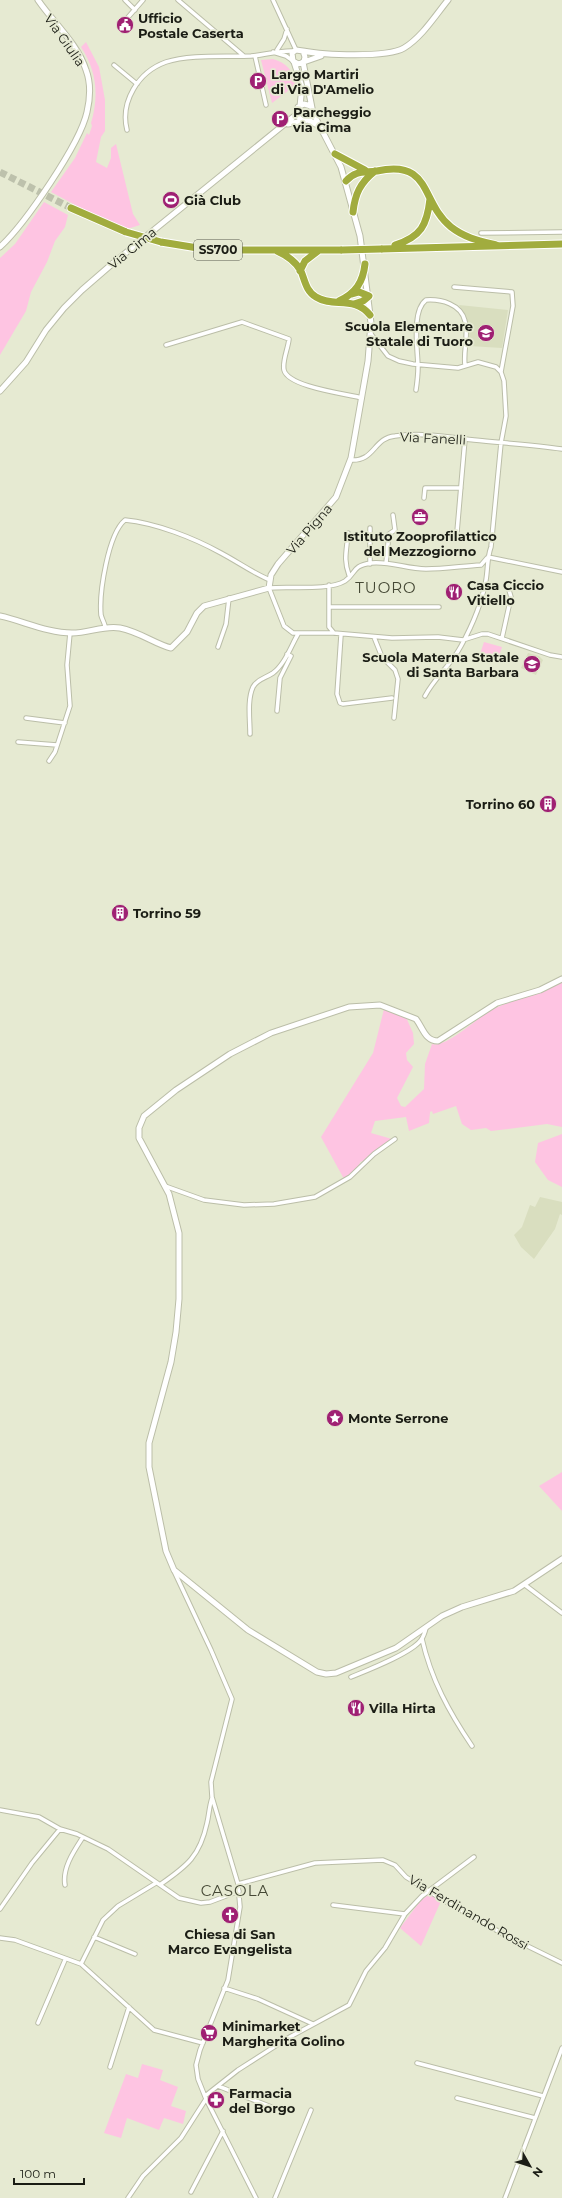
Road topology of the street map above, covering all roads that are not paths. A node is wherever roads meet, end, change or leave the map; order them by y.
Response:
1 (38, 0) edge
2 (125, 0) edge
3 (143, 0) edge
4 (178, 0) edge
5 (272, 0) edge
6 (448, 0) edge
7 (134, 10) junction
8 (123, 23) dead end
9 (287, 29) junction
10 (275, 51) junction
11 (295, 51) junction
12 (303, 51) junction
13 (324, 55) junction
14 (244, 56) junction
15 (255, 56) junction
16 (293, 61) junction
17 (304, 61) junction
18 (114, 65) dead end
19 (137, 84) junction
20 (266, 105) dead end
21 (300, 106) junction
22 (312, 111) junction
23 (297, 114) junction
24 (305, 120) junction
25 (285, 126) junction
26 (321, 127) junction
27 (127, 130) dead end
28 (335, 154) junction
29 (366, 170) junction
30 (375, 171) junction
31 (365, 179) junction
32 (346, 181) junction
33 (430, 199) junction
34 (71, 208) tunnel mouth
35 (353, 212) junction
36 (562, 232) edge
37 (481, 233) dead end
38 (562, 244) edge
39 (496, 245) junction
40 (0, 247) edge
41 (384, 248) junction
42 (275, 250) junction
43 (319, 250) junction
44 (365, 264) junction
45 (300, 271) junction
46 (454, 286) dead end
47 (351, 294) junction
48 (369, 296) junction
49 (339, 301) junction
50 (354, 304) junction
51 (370, 315) junction
52 (370, 333) junction
53 (166, 345) dead end
54 (418, 365) junction
55 (465, 365) junction
56 (501, 372) junction
57 (416, 390) dead end
58 (0, 391) edge
59 (362, 398) junction
60 (465, 439) junction
61 (500, 443) junction
62 (562, 449) edge
63 (350, 460) junction
64 (461, 488) junction
65 (424, 498) dead end
66 (393, 515) dead end
67 (370, 528) dead end
68 (457, 532) dead end
69 (348, 534) dead end
70 (488, 557) junction
71 (386, 563) junction
72 (370, 564) junction
73 (562, 572) edge
74 (349, 575) junction
75 (270, 580) junction
76 (329, 585) junction
77 (269, 588) junction
78 (509, 590) dead end
79 (229, 598) junction
80 (439, 606) dead end
81 (329, 607) junction
82 (0, 616) edge
83 (105, 626) junction
84 (70, 633) junction
85 (334, 633) junction
86 (298, 634) junction
87 (341, 635) junction
88 (374, 637) junction
89 (502, 638) junction
90 (464, 640) junction
91 (218, 647) dead end
92 (287, 654) junction
93 (562, 657) edge
94 (425, 696) dead end
95 (392, 698) dead end
96 (277, 711) dead end
97 (26, 718) dead end
98 (394, 718) dead end
99 (65, 723) junction
100 (250, 734) dead end
101 (18, 742) dead end
102 (57, 745) junction
103 (49, 761) dead end
104 (562, 979) edge
105 (395, 1139) dead end
106 (164, 1186) junction
107 (562, 1559) edge
108 (174, 1570) junction
109 (525, 1584) junction
110 (562, 1613) edge
111 (426, 1628) junction
112 (422, 1639) junction
113 (351, 1677) dead end
114 (472, 1746) dead end
115 (212, 1798) junction
116 (0, 1810) edge
117 (60, 1829) junction
118 (83, 1837) junction
119 (474, 1857) dead end
120 (156, 1883) junction
121 (161, 1884) junction
122 (238, 1884) junction
123 (65, 1885) dead end
124 (239, 1891) junction
125 (429, 1891) junction
126 (333, 1905) dead end
127 (0, 1910) edge
128 (405, 1914) junction
129 (94, 1937) junction
130 (0, 1938) edge
131 (135, 1954) dead end
132 (65, 1960) junction
133 (562, 1963) edge
134 (81, 1964) junction
135 (224, 1988) junction
136 (129, 2007) junction
137 (38, 2023) dead end
138 (313, 2024) junction
139 (203, 2043) junction
140 (562, 2048) edge
141 (417, 2063) dead end
142 (110, 2067) dead end
143 (218, 2086) junction
144 (544, 2096) junction
145 (205, 2098) junction
146 (457, 2098) dead end
147 (274, 2108) dead end
148 (311, 2110) dead end
149 (535, 2118) junction
150 (223, 2131) junction
151 (191, 2192) dead end
152 (128, 2198) edge
153 (256, 2198) edge
154 (275, 2198) edge
155 (505, 2198) edge

1 - 40 street, Via Giulia
2 - 7 street
3 - 7 street
4 - 14 street
5 - 9 street
6 - 13 street
7 - 8 street
9 - 10 street
9 - 11 street
10 - 11 street
10 - 15 street
10 - 16 street
11 - 12 street
11 - 16 street
12 - 13 street
12 - 17 street
13 - 17 street
14 - 15 street
14 - 19 street
15 - 20 street
16 - 17 street
16 - 21 street
17 - 22 street, Via Pigna
18 - 19 street
19 - 27 street
21 - 22 street
21 - 23 street
22 - 24 street
22 - 26 street, Via Pigna
23 - 24 street
23 - 25 street, Via Cima
24 - 25 street, Via Cima
24 - 26 street
25 - 58 street, Via Cima
26 - 28 street, Via Pigna
28 - 29 highway, SS700
28 - 32 street, Via Pigna
29 - 30 highway, SS700
29 - 32 highway
30 - 31 highway
30 - 33 highway, SS700
31 - 32 highway
31 - 35 highway
32 - 35 street, Via Pigna
33 - 39 highway, SS700
33 - 41 highway, SS700
34 - 42 highway, SS700, bridge
35 - 44 street, Via Pigna
36 - 37 street
38 - 39 highway, SS700
39 - 41 highway, SS700
41 - 43 highway, SS700, bridge
42 - 43 highway, SS700
42 - 45 highway
43 - 45 highway
44 - 47 highway
44 - 48 street, Via Pigna
45 - 49 highway
46 - 56 street
47 - 48 highway
47 - 49 highway
48 - 50 highway
48 - 51 street, Via Pigna
49 - 50 highway
50 - 51 highway
51 - 52 street, Via Pigna
52 - 54 street
52 - 59 street, Via Pigna
53 - 59 street
54 - 55 street
54 - 55 street
54 - 57 street
55 - 56 street
56 - 61 street
59 - 63 street, Via Pigna
60 - 61 street, Via Fanelli
60 - 63 street, Via Fanelli
60 - 64 street
61 - 62 street, Via Fanelli
61 - 70 street
63 - 75 street, Via Pigna
64 - 65 street
64 - 68 street
66 - 71 street
67 - 72 street
69 - 74 street
70 - 71 street
70 - 73 street
70 - 90 street
71 - 72 street
72 - 74 street
74 - 76 street
75 - 77 street, Via Pigna
75 - 83 street
76 - 77 street
76 - 81 street
77 - 79 street
77 - 86 street
78 - 89 street
79 - 83 street
79 - 91 street
80 - 81 street
81 - 85 street
82 - 84 street
83 - 84 street
84 - 99 street
85 - 86 street
85 - 87 street
86 - 92 street
87 - 88 street
87 - 95 street
88 - 90 street
88 - 98 street
89 - 90 street
89 - 93 street
90 - 94 street
92 - 96 street
92 - 100 street
97 - 99 street
99 - 102 street
101 - 102 street
102 - 103 street
104 - 106 street
105 - 106 street
106 - 108 street
107 - 109 street
108 - 111 street
108 - 115 street
109 - 110 street
109 - 111 street
111 - 112 street
112 - 113 street
112 - 114 street
115 - 121 street
115 - 122 street
116 - 117 street
117 - 118 street
117 - 127 street
118 - 120 street
118 - 123 street
119 - 125 street
120 - 121 street
120 - 129 street
121 - 124 street
122 - 124 street
122 - 125 street, Via Ferdinando Rossi
124 - 135 street
125 - 128 street
125 - 133 street, Via Ferdinando Rossi
126 - 128 street
128 - 138 street
129 - 131 street
129 - 134 street
130 - 132 street
132 - 134 street
132 - 137 street
134 - 136 street
135 - 138 street
135 - 139 street
136 - 139 street
136 - 142 street
138 - 143 street
139 - 145 street
140 - 144 street
141 - 144 street
143 - 145 street
143 - 147 street
144 - 149 street
145 - 150 street
145 - 152 street
146 - 149 street
148 - 154 street
149 - 155 street
150 - 151 street
150 - 153 street

